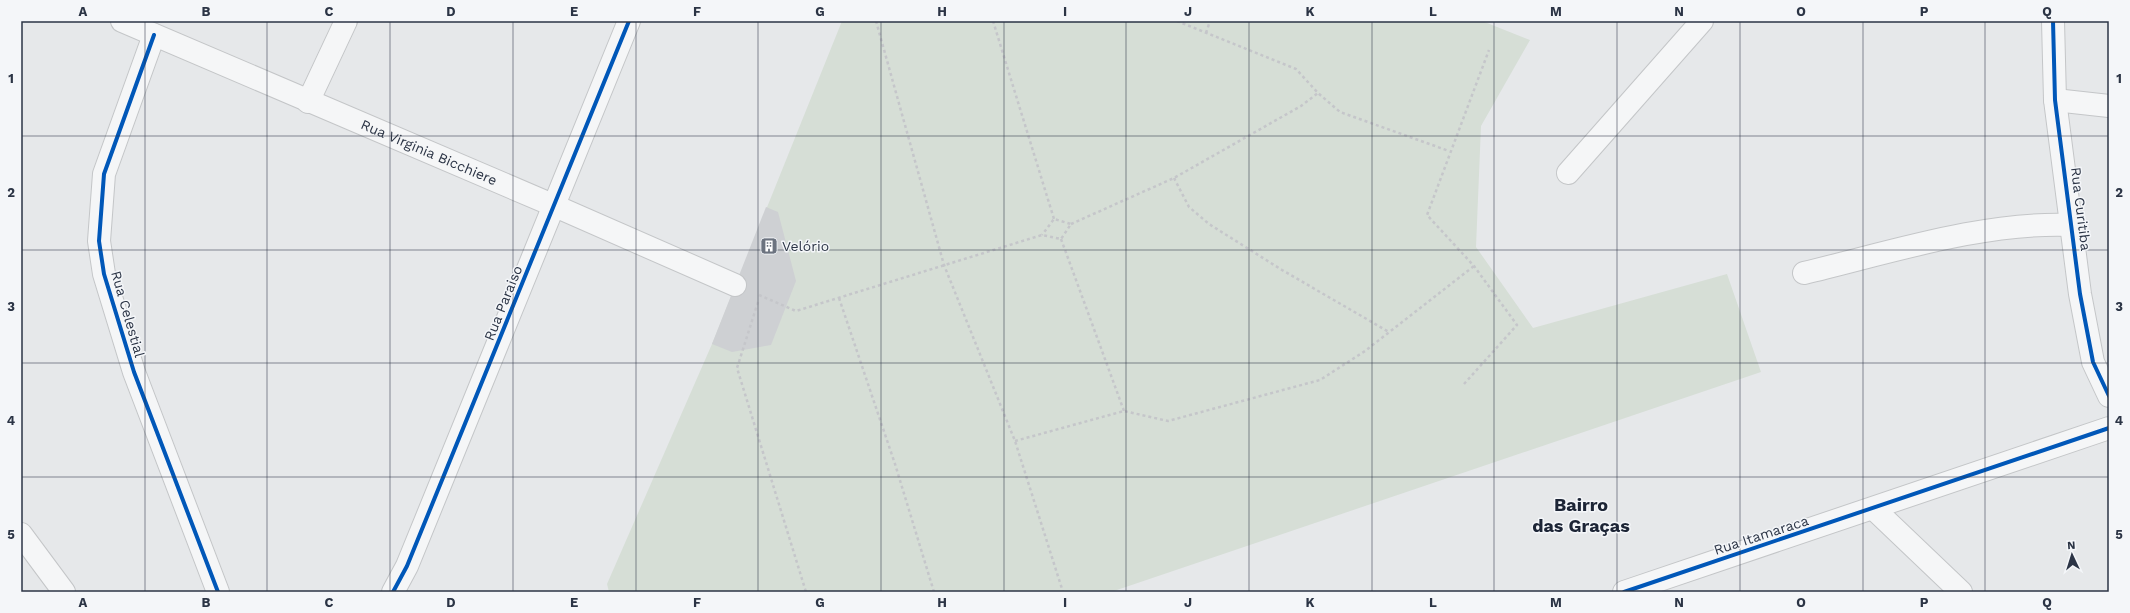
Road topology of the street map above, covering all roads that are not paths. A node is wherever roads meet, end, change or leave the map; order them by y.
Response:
1 (122, 21) edge
2 (346, 21) edge
3 (629, 21) edge
4 (1702, 21) edge
5 (2053, 21) edge
6 (154, 35) junction
7 (2055, 100) junction
8 (308, 102) junction
9 (2109, 106) edge
10 (1568, 173) dead end
11 (555, 206) junction
12 (2072, 225) junction
13 (1804, 273) dead end
14 (735, 285) road end
15 (2109, 396) edge
16 (2109, 428) edge
17 (1874, 509) junction
18 (21, 534) edge
19 (64, 592) edge
20 (218, 592) edge
21 (394, 592) edge
22 (1624, 592) edge
23 (1961, 592) edge

1 - 6 street, Rua Virginia Bicchiere
2 - 8 street
3 - 11 street, Rua Paraiso
4 - 10 street
5 - 7 street, Rua Curitiba
6 - 8 street, Rua Virginia Bicchiere
6 - 20 street, Rua Celestial
7 - 9 street
7 - 12 street, Rua Curitiba
8 - 11 street, Rua Virginia Bicchiere
11 - 14 street, Rua Virginia Bicchiere
11 - 21 street, Rua Paraiso
12 - 13 street, Rua Curitiba
12 - 15 street, Rua Curitiba
16 - 17 street, Rua Itamaraca
17 - 22 street, Rua Itamaraca
17 - 23 street
18 - 19 street

